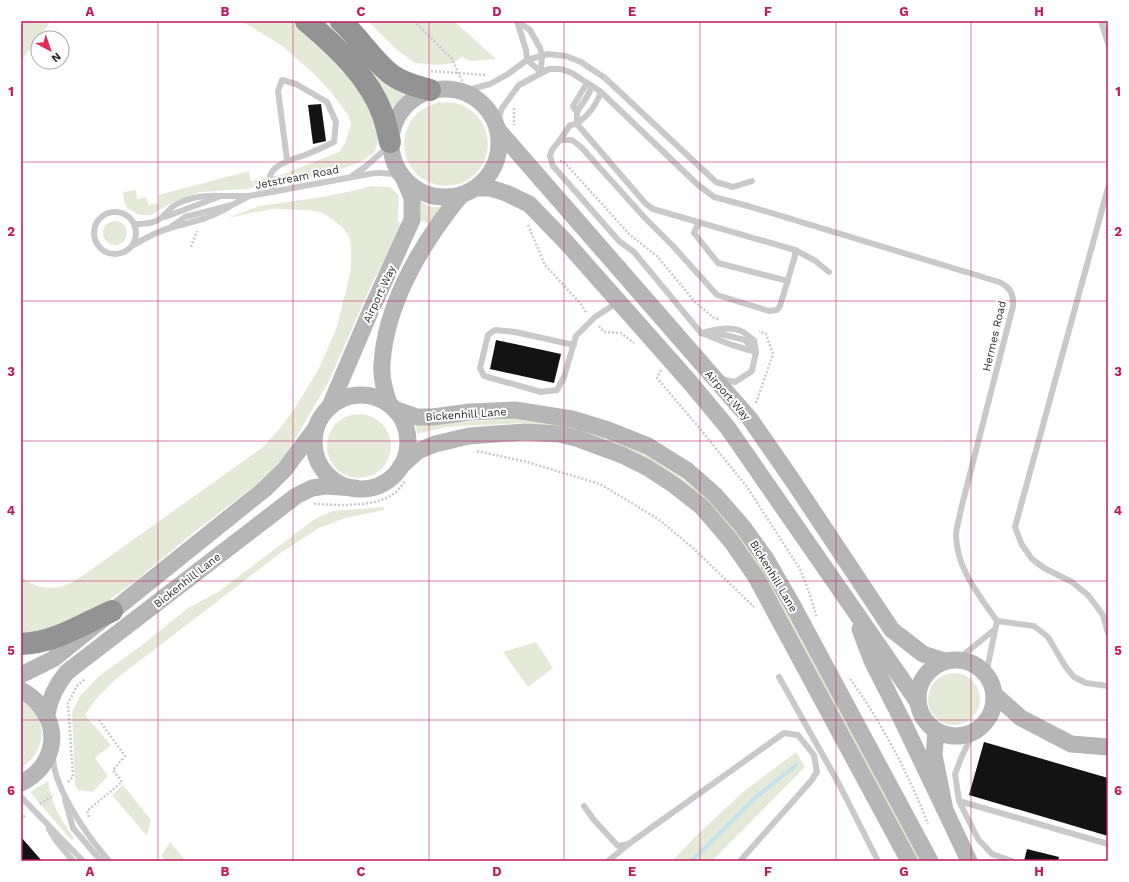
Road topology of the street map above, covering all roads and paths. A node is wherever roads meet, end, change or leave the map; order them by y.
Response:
1 (306, 21) edge
2 (341, 21) edge
3 (414, 21) edge
4 (517, 21) edge
5 (1101, 21) edge
6 (1108, 43) edge
7 (542, 55) junction
8 (527, 60) junction
9 (541, 72) junction
10 (460, 74) junction
11 (486, 75) dead end
12 (429, 81) junction
13 (589, 84) junction
14 (464, 91) junction
15 (601, 92) junction
16 (577, 124) junction
17 (498, 127) junction
18 (560, 140) junction
19 (390, 144) junction
20 (287, 160) junction
21 (552, 161) junction
22 (348, 178) junction
23 (403, 178) junction
24 (752, 181) dead end
25 (1108, 188) edge
26 (274, 192) junction
27 (468, 192) junction
28 (249, 196) junction
29 (653, 209) junction
30 (645, 218) junction
31 (526, 222) dead end
32 (699, 222) junction
33 (134, 224) junction
34 (200, 229) dead end
35 (132, 246) junction
36 (191, 247) dead end
37 (795, 250) junction
38 (829, 272) dead end
39 (788, 281) junction
40 (618, 302) junction
41 (592, 320) junction
42 (722, 320) dead end
43 (752, 329) dead end
44 (701, 333) junction
45 (574, 345) junction
46 (637, 346) dead end
47 (756, 352) junction
48 (662, 369) dead end
49 (657, 378) dead end
50 (713, 378) junction
51 (756, 404) dead end
52 (330, 406) junction
53 (392, 407) junction
54 (316, 429) junction
55 (477, 451) dead end
56 (404, 472) junction
57 (355, 488) junction
58 (310, 504) dead end
59 (849, 601) junction
60 (756, 609) dead end
61 (112, 611) junction
62 (997, 621) junction
63 (994, 630) junction
64 (1108, 633) edge
65 (21, 644) edge
66 (951, 660) junction
67 (986, 674) junction
68 (21, 675) edge
69 (89, 675) dead end
70 (779, 677) dead end
71 (1108, 686) edge
72 (21, 690) edge
73 (994, 694) junction
74 (917, 701) junction
75 (47, 714) junction
76 (99, 720) dead end
77 (936, 732) junction
78 (973, 733) junction
79 (52, 744) junction
80 (1108, 747) edge
81 (21, 784) edge
82 (62, 792) junction
83 (21, 797) edge
84 (952, 805) junction
85 (584, 806) dead end
86 (33, 808) junction
87 (21, 818) edge
88 (44, 819) junction
89 (91, 822) dead end
90 (630, 843) junction
91 (1108, 844) edge
92 (73, 861) edge
93 (83, 861) edge
94 (101, 861) edge
95 (109, 861) edge
96 (608, 861) edge
97 (740, 861) edge
98 (878, 861) edge
99 (909, 861) edge
100 (930, 861) edge
101 (969, 861) edge
102 (1012, 861) edge

1 - 19 highway
2 - 12 highway
3 - 10 path
4 - 7 lane
4 - 8 lane
5 - 6 lane
7 - 8 lane
7 - 9 lane
7 - 24 lane
8 - 9 lane
8 - 14 lane
9 - 13 lane, Hermes Road
9 - 17 lane, Hermes Road
10 - 11 path
10 - 12 path
10 - 14 path
12 - 14 street
12 - 19 street
13 - 15 lane, Hermes Road
13 - 16 lane
14 - 17 street
15 - 16 lane
15 - 62 lane, Hermes Road
16 - 18 lane
16 - 29 lane
17 - 27 street
17 - 50 street, Airport Way
18 - 21 lane
18 - 30 lane
19 - 22 lane, Jetstream Road
19 - 23 street
20 - 20 lane
20 - 26 lane
21 - 42 path
21 - 44 lane
22 - 23 lane, Jetstream Road
22 - 26 lane, Jetstream Road
23 - 27 street
23 - 52 street, Airport Way
25 - 64 lane
26 - 28 lane, Jetstream Road
27 - 40 street, Airport Way
27 - 53 street, Airport Way
28 - 33 lane
28 - 35 lane
29 - 30 lane
29 - 32 lane
30 - 39 lane
31 - 41 path
32 - 37 lane
32 - 39 lane
33 - 35 lane
33 - 35 lane
34 - 36 path
37 - 38 lane
37 - 39 lane
40 - 41 lane
40 - 59 street, Airport Way
41 - 45 lane
41 - 46 path
43 - 51 path
44 - 47 lane
44 - 47 lane
45 - 45 lane
47 - 50 lane
48 - 49 path
50 - 66 street, Airport Way
52 - 53 street
52 - 54 street
53 - 56 street
53 - 100 street, Bickenhill Lane
54 - 57 street
54 - 61 street, Bickenhill Lane
55 - 60 path
56 - 57 street
56 - 58 path
56 - 99 street, Bickenhill Lane
57 - 75 street, Bickenhill Lane
59 - 74 street, Airport Way
59 - 84 street
61 - 65 highway
61 - 68 street, Bickenhill Lane
62 - 63 lane
62 - 71 lane
63 - 66 lane
63 - 67 lane
66 - 67 street
66 - 74 street
67 - 73 street
69 - 82 path
70 - 98 lane
72 - 75 street
73 - 78 street
73 - 80 street
74 - 77 street
75 - 79 street
76 - 89 path
77 - 78 street
77 - 84 street
78 - 84 lane
79 - 81 street
79 - 82 lane
82 - 86 path
82 - 94 lane
82 - 95 lane
83 - 86 lane
84 - 91 lane
84 - 101 street
84 - 102 lane
85 - 90 lane
86 - 87 path
86 - 88 lane
88 - 92 lane
88 - 93 lane
90 - 96 lane
90 - 97 lane

